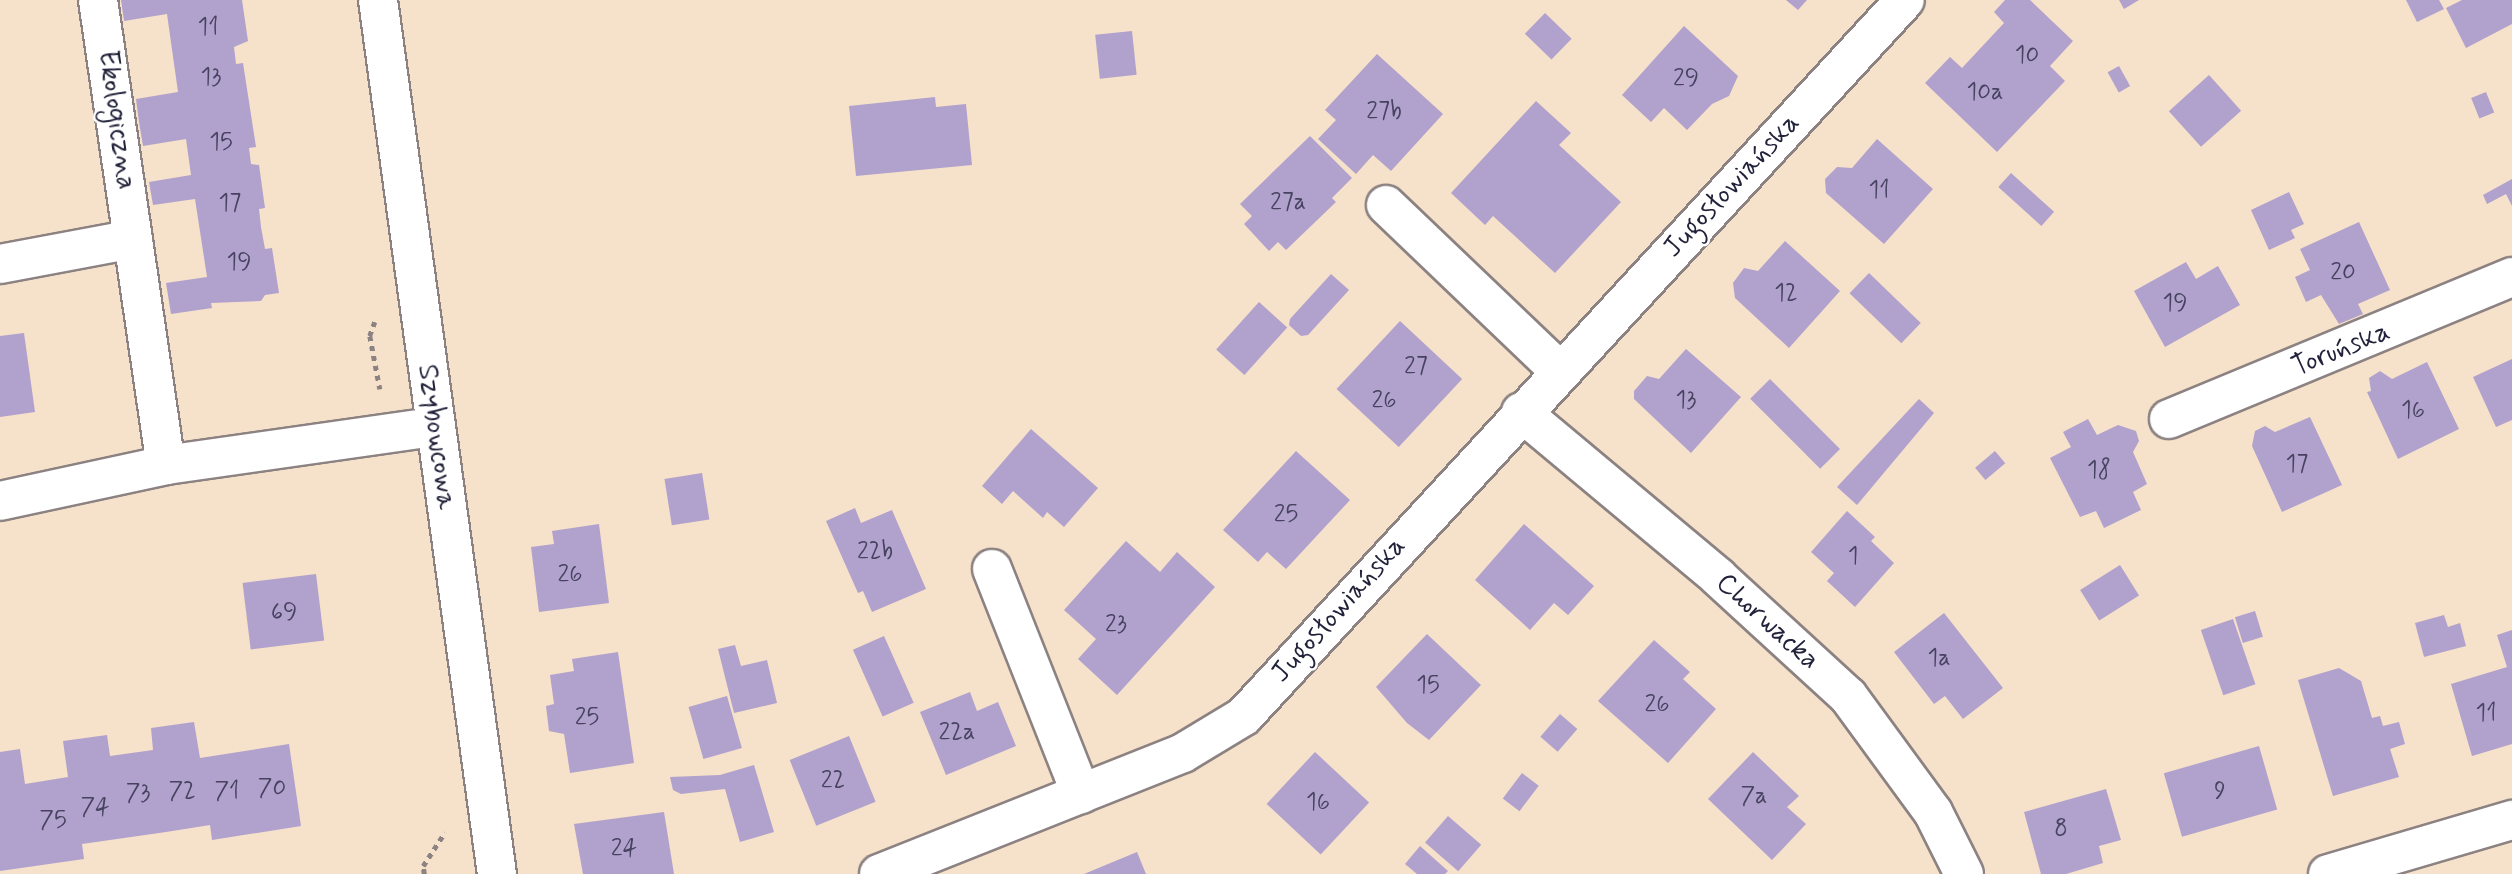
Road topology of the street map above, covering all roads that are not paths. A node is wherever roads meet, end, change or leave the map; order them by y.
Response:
1 (98, 0) edge
2 (378, 0) edge
3 (1905, 0) edge
4 (1386, 205) dead end
5 (133, 239) junction
6 (0, 264) edge
7 (2512, 277) edge
8 (1560, 371) junction
9 (1521, 412) junction
10 (2169, 419) dead end
11 (435, 428) junction
12 (166, 465) junction
13 (0, 501) edge
14 (992, 569) dead end
15 (1081, 794) junction
16 (2512, 820) edge
17 (946, 862) edge
18 (497, 874) edge
19 (879, 874) edge
20 (1964, 874) edge
21 (2328, 874) edge

1 - 5 street, Ekologiczna
2 - 11 street, Szybowcowa
3 - 8 street, Jugosłowiańska
4 - 8 street
5 - 6 street
5 - 12 street, Ekologiczna
7 - 10 street, Toruńska
8 - 9 street, Jugosłowiańska
9 - 15 street, Jugosłowiańska
9 - 20 street, Chorwacka
11 - 12 street
11 - 18 street, Szybowcowa
12 - 13 street
14 - 15 street
15 - 17 street, Jugosłowiańska
16 - 21 street
17 - 19 street, Jugosłowiańska

